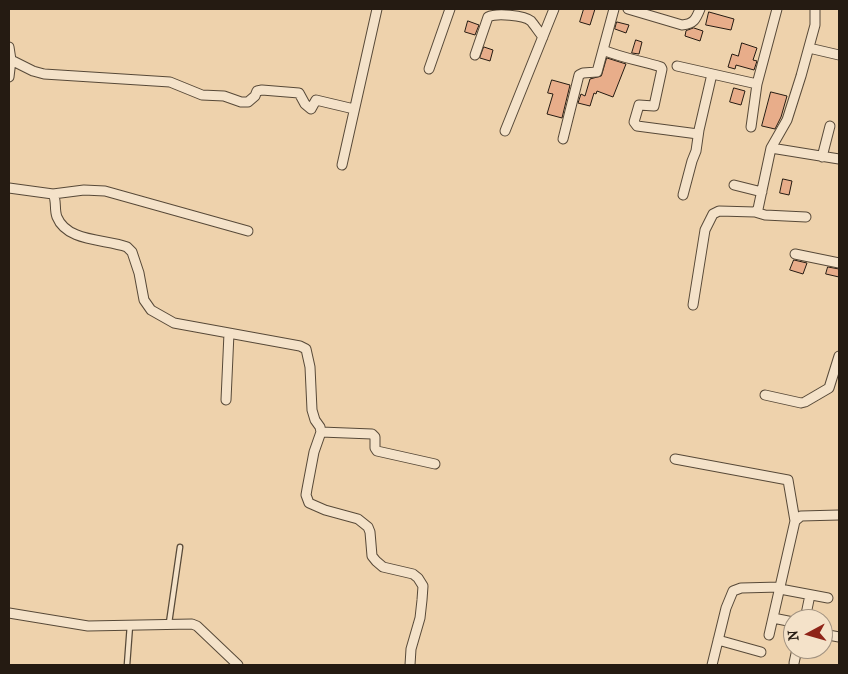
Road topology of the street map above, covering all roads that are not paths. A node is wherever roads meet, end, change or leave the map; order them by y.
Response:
1 (377, 9) edge
2 (450, 9) edge
3 (554, 9) edge
4 (614, 9) edge
5 (628, 9) edge
6 (700, 9) edge
7 (777, 9) edge
8 (815, 9) edge
9 (657, 13) edge
10 (543, 37) junction
11 (9, 46) edge
12 (809, 48) junction
13 (603, 50) junction
14 (475, 55) dead end
15 (839, 55) edge
16 (11, 60) junction
17 (677, 66) dead end
18 (429, 69) dead end
19 (712, 74) junction
20 (9, 77) edge
21 (757, 84) junction
22 (354, 109) junction
23 (830, 126) dead end
24 (751, 127) dead end
25 (505, 131) dead end
26 (698, 134) junction
27 (563, 139) dead end
28 (770, 148) junction
29 (822, 156) junction
30 (839, 159) edge
31 (342, 165) dead end
32 (734, 185) dead end
33 (9, 188) edge
34 (762, 192) junction
35 (54, 194) junction
36 (683, 195) dead end
37 (755, 212) junction
38 (806, 217) dead end
39 (248, 231) dead end
40 (795, 254) dead end
41 (839, 260) edge
42 (693, 305) dead end
43 (229, 333) junction
44 (839, 356) edge
45 (766, 395) dead end
46 (226, 400) dead end
47 (321, 432) junction
48 (675, 458) dead end
49 (435, 464) dead end
50 (839, 515) edge
51 (795, 521) junction
52 (180, 548) dead end
53 (780, 588) junction
54 (810, 595) junction
55 (828, 598) dead end
56 (807, 609) edge
57 (9, 613) edge
58 (773, 618) junction
59 (783, 620) edge
60 (169, 623) junction
61 (130, 625) junction
62 (769, 635) dead end
63 (718, 640) junction
64 (761, 652) dead end
65 (795, 659) edge
66 (794, 663) dead end
67 (127, 665) edge
68 (238, 665) edge
69 (410, 665) edge
70 (712, 665) edge

1 - 22 street
2 - 18 street
3 - 10 street
4 - 13 street
5 - 9 street
6 - 9 street
7 - 21 street
8 - 12 street
10 - 14 street
10 - 25 street
11 - 16 street
12 - 15 street
12 - 28 street
13 - 26 street
13 - 27 street
16 - 20 street
16 - 22 street
17 - 19 street
19 - 21 street
19 - 26 street
21 - 24 street
22 - 31 street
23 - 29 street
26 - 36 street
28 - 29 street
28 - 34 street
29 - 30 street
32 - 34 street
33 - 35 street
34 - 37 street
35 - 39 street
35 - 43 street
37 - 38 street
37 - 42 street
40 - 41 street
43 - 46 street
43 - 47 street
44 - 45 street
47 - 49 street
47 - 69 street
48 - 51 street
50 - 51 street
51 - 53 street
52 - 60 lane
53 - 54 street
53 - 58 street
53 - 63 street
54 - 55 street
54 - 56 street
57 - 61 street
58 - 59 street
58 - 62 street
60 - 61 street
60 - 68 street
61 - 67 lane
63 - 64 street
63 - 70 street
65 - 66 street

